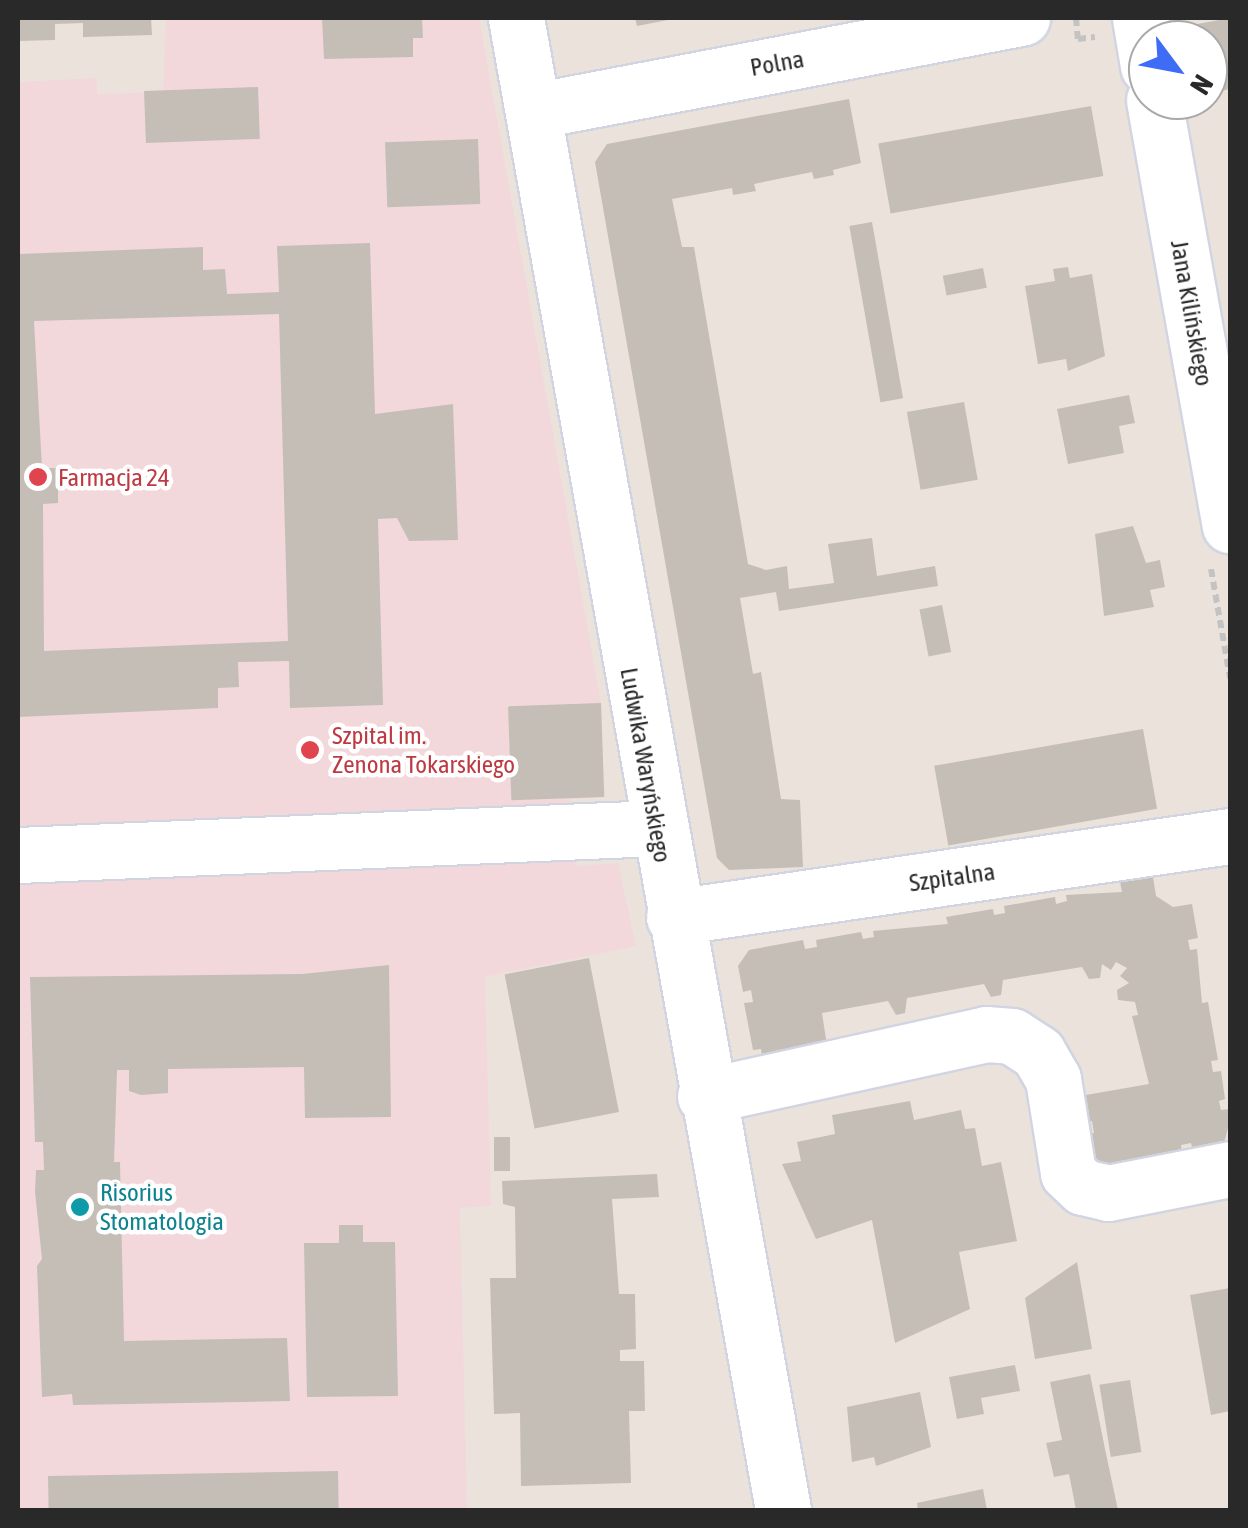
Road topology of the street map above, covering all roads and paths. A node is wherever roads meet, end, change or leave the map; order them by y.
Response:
1 (516, 18) edge
2 (1022, 18) edge
3 (532, 111) junction
4 (1158, 120) edge
5 (1230, 525) edge
6 (658, 828) junction
7 (1230, 836) edge
8 (18, 856) edge
9 (674, 917) junction
10 (705, 1096) junction
11 (1230, 1169) edge
12 (784, 1510) edge

1 - 3 street, Ludwika Waryńskiego
2 - 3 street, Polna
3 - 6 street, Ludwika Waryńskiego
4 - 5 street, Jana Kilińskiego
6 - 8 street
6 - 9 street, Ludwika Waryńskiego
7 - 9 street, Szpitalna
9 - 10 street, Ludwika Waryńskiego
10 - 11 street
10 - 12 street, Ludwika Waryńskiego

